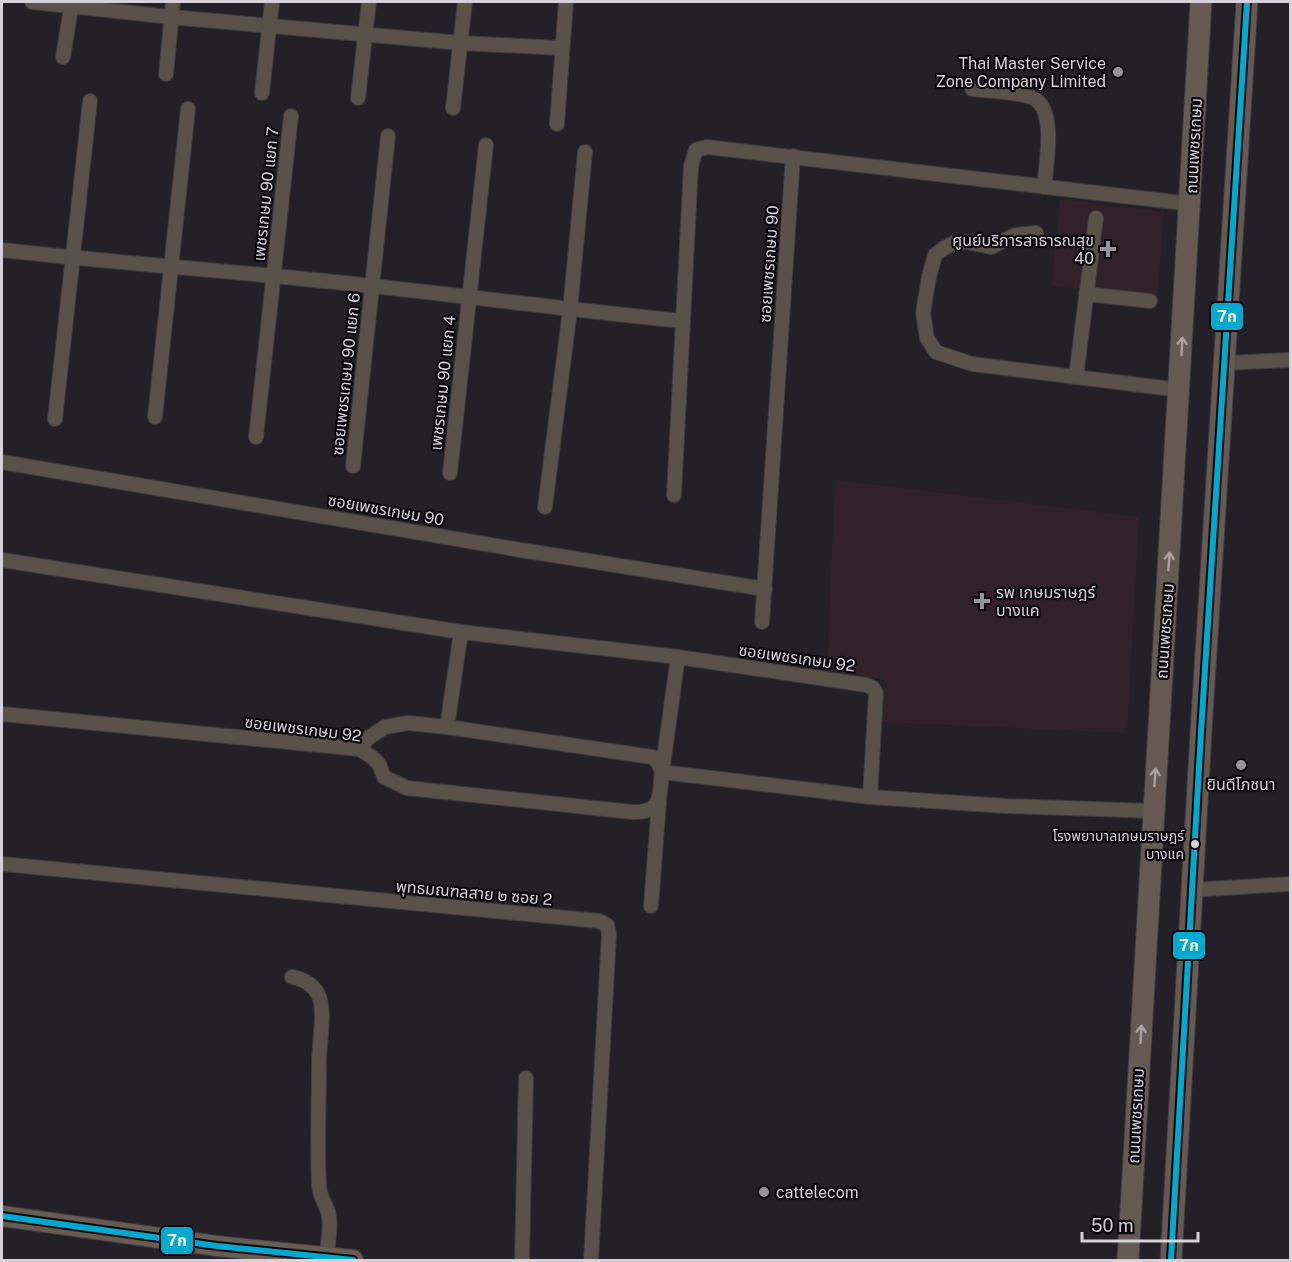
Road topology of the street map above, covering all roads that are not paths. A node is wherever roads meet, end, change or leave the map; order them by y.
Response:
1 (32, 2) edge
2 (173, 2) edge
3 (272, 2) edge
4 (369, 2) edge
5 (465, 2) edge
6 (566, 2) edge
7 (1201, 2) edge
8 (1247, 2) edge
9 (71, 4) edge
10 (171, 17) junction
11 (270, 25) junction
12 (366, 33) junction
13 (461, 43) junction
14 (562, 48) junction
15 (63, 57) dead end
16 (166, 74) dead end
17 (972, 89) dead end
18 (262, 93) dead end
19 (358, 98) dead end
20 (90, 101) dead end
21 (453, 108) dead end
22 (188, 109) dead end
23 (291, 116) dead end
24 (557, 124) dead end
25 (388, 136) dead end
26 (486, 145) dead end
27 (585, 152) dead end
28 (793, 156) junction
29 (1044, 188) junction
30 (1191, 204) junction
31 (1096, 218) dead end
32 (1036, 233) dead end
33 (2, 250) edge
34 (72, 258) junction
35 (171, 268) junction
36 (273, 276) junction
37 (372, 286) junction
38 (1086, 294) junction
39 (470, 297) junction
40 (1150, 301) dead end
41 (570, 310) junction
42 (683, 321) junction
43 (1290, 360) edge
44 (1226, 363) junction
45 (1076, 377) junction
46 (1180, 390) junction
47 (155, 417) dead end
48 (55, 419) dead end
49 (256, 436) dead end
50 (2, 462) edge
51 (353, 466) dead end
52 (450, 473) dead end
53 (674, 495) dead end
54 (545, 507) dead end
55 (2, 560) edge
56 (765, 589) junction
57 (762, 622) dead end
58 (461, 632) junction
59 (678, 657) junction
60 (2, 714) edge
61 (447, 727) junction
62 (359, 749) junction
63 (662, 772) junction
64 (870, 797) junction
65 (659, 802) junction
66 (1153, 811) junction
67 (2, 864) edge
68 (1290, 884) edge
69 (1192, 890) junction
70 (651, 906) dead end
71 (292, 977) dead end
72 (526, 1078) dead end
73 (2, 1216) edge
74 (338, 1259) edge
75 (522, 1260) edge
76 (591, 1260) edge
77 (1128, 1260) edge
78 (1171, 1260) edge

1 - 9 street
2 - 10 street
3 - 11 street
4 - 12 street
5 - 13 street
6 - 14 street
7 - 30 main road, ถนนเพชรเกษม
8 - 44 main road
9 - 10 street
9 - 15 street
10 - 11 street
10 - 16 street
11 - 12 street
11 - 18 street
12 - 13 street
12 - 19 street
13 - 14 street
13 - 21 street
14 - 24 street
17 - 29 street
20 - 34 street
22 - 35 street
23 - 36 street, เพชรเกษม 90 แยก 7
25 - 37 street, ซอยเพชรเกษม 90 แยก 6
26 - 39 street, เพชรเกษม 90 แยก 4
27 - 41 street
28 - 29 street
28 - 42 street
28 - 56 street, ซอยเพชรเกษม 90
29 - 30 street
46 -> 30 main road, ถนนเพชรเกษม
31 - 38 street
32 - 45 street
33 - 34 street
34 - 35 street
34 - 48 street
35 - 36 street
35 - 47 street
36 - 37 street
36 - 49 street, เพชรเกษม 90 แยก 7
37 - 39 street
37 - 51 street, ซอยเพชรเกษม 90 แยก 6
38 - 40 street
38 - 45 street
39 - 41 street
39 - 52 street, เพชรเกษม 90 แยก 4
41 - 42 street
41 - 54 street
42 - 53 street
43 - 44 street
44 - 69 main road
45 - 46 street
66 -> 46 main road, ถนนเพชรเกษม
50 - 56 street, ซอยเพชรเกษม 90
55 - 58 street, ซอยเพชรเกษม 92
56 - 57 street, ซอยเพชรเกษม 90
58 - 59 street, ซอยเพชรเกษม 92
58 - 61 street
59 - 63 street
59 - 64 street, ซอยเพชรเกษม 92
60 - 62 street, ซอยเพชรเกษม 92
61 - 62 street
61 - 63 street
62 - 65 street, ซอยเพชรเกษม 92
63 - 64 street
63 - 65 street
64 - 66 street
65 - 70 street
77 -> 66 main road, ถนนเพชรเกษม
67 - 76 street, พุทธมณฑลสาย ๒ ซอย 2
68 - 69 street
69 - 78 main road
71 - 74 street
72 - 75 street
73 - 74 main road

